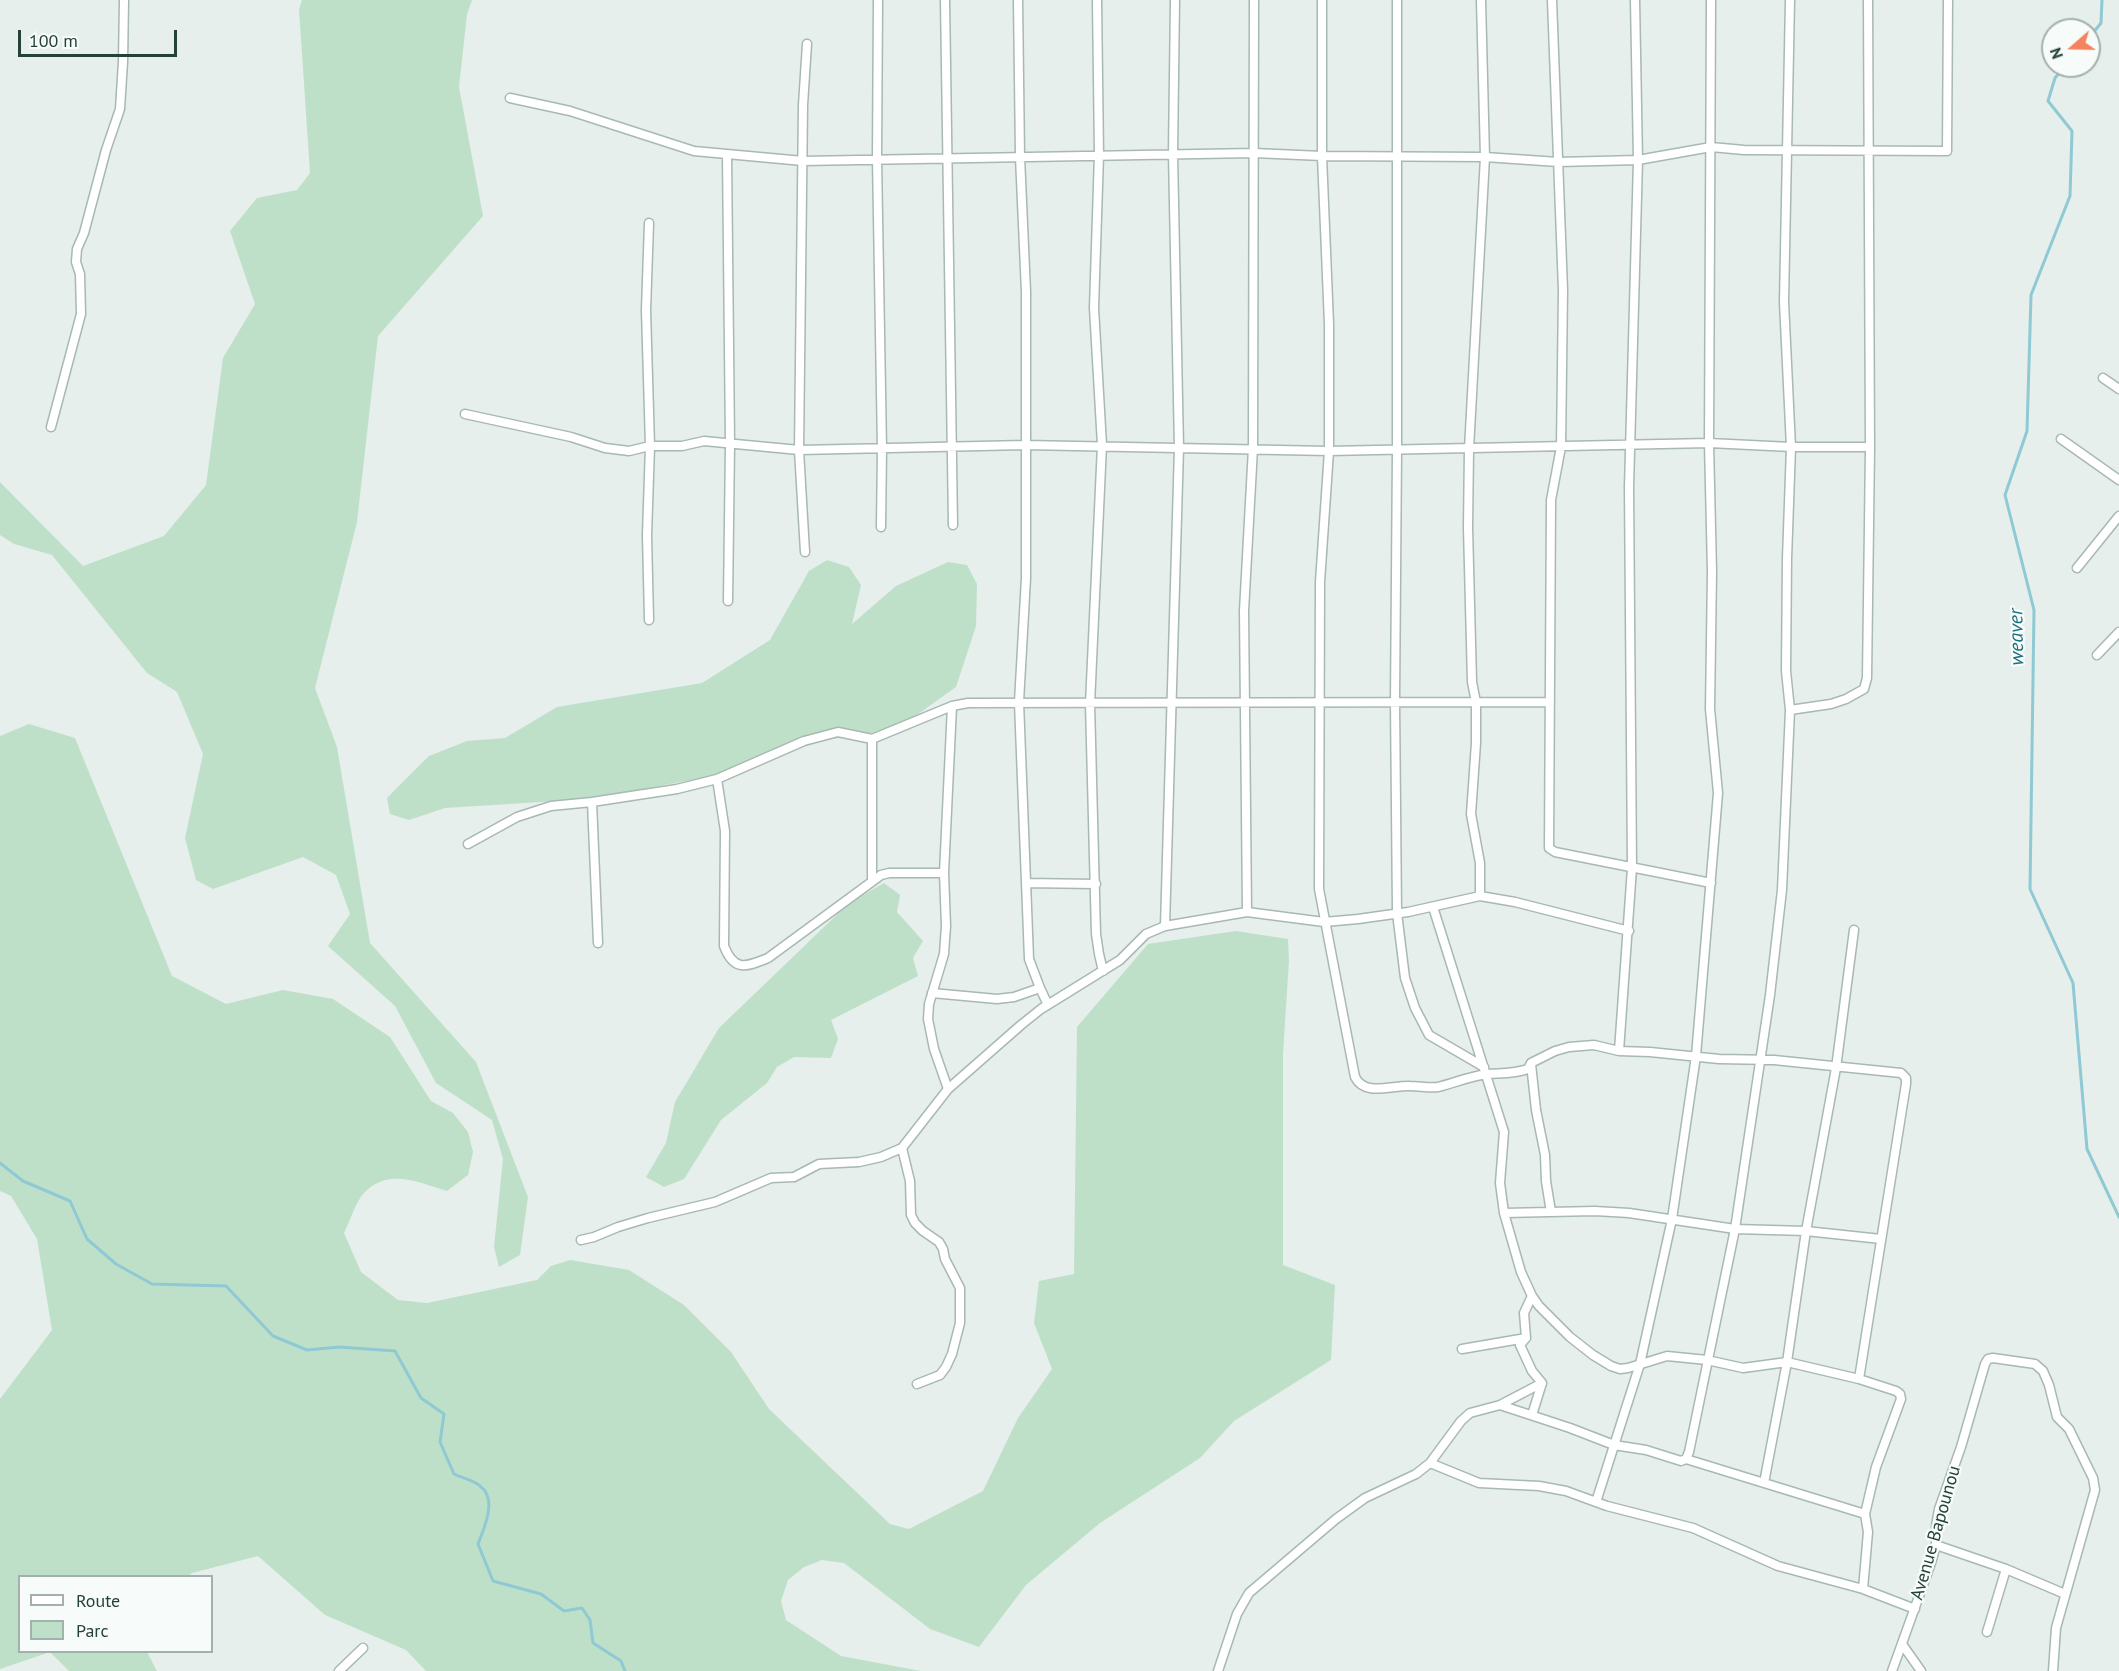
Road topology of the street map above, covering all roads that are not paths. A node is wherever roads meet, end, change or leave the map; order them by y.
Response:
1 (124, 0) edge
2 (878, 0) edge
3 (945, 0) edge
4 (1018, 0) edge
5 (1097, 0) edge
6 (1175, 0) edge
7 (1254, 0) edge
8 (1322, 0) edge
9 (1397, 0) edge
10 (1481, 0) edge
11 (1552, 0) edge
12 (1635, 0) edge
13 (1711, 0) edge
14 (1790, 0) edge
15 (1868, 0) edge
16 (1948, 0) edge
17 (807, 44) dead end
18 (510, 98) dead end
19 (1711, 147) junction
20 (1788, 150) junction
21 (1868, 151) junction
22 (1254, 153) junction
23 (727, 154) junction
24 (1173, 154) junction
25 (1099, 155) junction
26 (1322, 156) junction
27 (1020, 157) junction
28 (1398, 157) junction
29 (1485, 157) junction
30 (877, 159) junction
31 (948, 159) junction
32 (803, 160) junction
33 (1638, 160) junction
34 (1558, 162) junction
35 (649, 224) dead end
36 (2103, 378) dead end
37 (2119, 388) edge
38 (465, 414) dead end
39 (51, 427) dead end
40 (2061, 439) dead end
41 (1709, 443) junction
42 (730, 444) junction
43 (1025, 445) junction
44 (650, 446) junction
45 (951, 446) junction
46 (1102, 446) junction
47 (1630, 446) junction
48 (1561, 447) junction
49 (1791, 447) junction
50 (1870, 447) junction
51 (1179, 448) junction
52 (1253, 448) junction
53 (882, 449) junction
54 (1469, 449) junction
55 (800, 450) junction
56 (1397, 450) junction
57 (1329, 451) junction
58 (2119, 480) edge
59 (2119, 516) edge
60 (953, 525) dead end
61 (881, 526) dead end
62 (805, 552) dead end
63 (2077, 568) dead end
64 (728, 601) dead end
65 (649, 620) dead end
66 (2119, 632) edge
67 (2097, 655) dead end
68 (1019, 702) junction
69 (1245, 702) junction
70 (1395, 702) junction
71 (1476, 702) junction
72 (1550, 702) junction
73 (1171, 703) junction
74 (1319, 703) junction
75 (1090, 704) junction
76 (952, 706) junction
77 (1790, 710) junction
78 (872, 739) junction
79 (717, 779) junction
80 (592, 802) junction
81 (468, 843) dead end
82 (1632, 868) junction
83 (945, 873) junction
84 (872, 880) junction
85 (1026, 883) junction
86 (1711, 883) junction
87 (1096, 884) junction
88 (1480, 896) junction
89 (1433, 907) junction
90 (1247, 912) junction
91 (1397, 914) junction
92 (1324, 922) junction
93 (1165, 926) junction
94 (1854, 930) dead end
95 (1629, 931) junction
96 (598, 943) dead end
97 (1103, 971) junction
98 (1040, 988) junction
99 (932, 993) junction
100 (1048, 1005) junction
101 (1619, 1051) junction
102 (1695, 1056) junction
103 (1760, 1060) junction
104 (1531, 1063) junction
105 (1836, 1068) junction
106 (1486, 1071) junction
107 (948, 1089) junction
108 (902, 1148) junction
109 (1551, 1212) junction
110 (1504, 1213) junction
111 (1672, 1219) junction
112 (1734, 1229) junction
113 (1806, 1230) junction
114 (1881, 1239) junction
115 (581, 1240) dead end
116 (1532, 1296) junction
117 (1526, 1338) junction
118 (1461, 1349) dead end
119 (1707, 1360) junction
120 (1787, 1362) junction
121 (1640, 1364) junction
122 (1859, 1378) junction
123 (1542, 1383) junction
124 (917, 1384) dead end
125 (1500, 1405) junction
126 (1532, 1415) junction
127 (1614, 1445) junction
128 (1686, 1459) junction
129 (1430, 1463) junction
130 (1764, 1483) junction
131 (1596, 1502) junction
132 (1865, 1514) junction
133 (1935, 1545) junction
134 (2006, 1569) junction
135 (1863, 1589) junction
136 (2065, 1594) junction
137 (1915, 1609) junction
138 (1987, 1632) dead end
139 (1902, 1644) junction
140 (363, 1648) dead end
141 (339, 1671) edge
142 (1218, 1671) edge
143 (1892, 1671) edge
144 (1921, 1671) edge
145 (2053, 1671) edge

1 - 39 street
2 - 30 street
3 - 31 street
4 - 27 street
5 - 25 street
6 - 24 street
7 - 22 street
8 - 26 street
9 - 28 street
10 - 29 street
11 - 34 street
12 - 33 street
13 - 19 street
14 - 20 street
15 - 21 street
16 - 21 street
17 - 32 street
18 - 23 street
19 - 20 street
19 - 33 street
19 - 41 street
20 - 21 street
20 - 49 street
21 - 50 street
22 - 24 street
22 - 26 street
22 - 52 street
23 - 32 street
23 - 42 street
24 - 25 street
24 - 51 street
25 - 27 street
25 - 46 street
26 - 28 street
26 - 57 street
27 - 31 street
27 - 43 street
28 - 29 street
28 - 56 street
29 - 34 street
29 - 54 street
30 - 31 street
30 - 32 street
30 - 53 street
31 - 45 street
32 - 55 street
33 - 34 street
33 - 47 street
34 - 48 street
35 - 44 street
36 - 37 street
38 - 44 street
40 - 58 street
41 - 47 street
41 - 49 street
41 - 86 street
42 - 44 street
42 - 55 street
42 - 64 street
43 - 45 street
43 - 46 street
43 - 68 street
44 - 65 street
45 - 53 street
45 - 60 street
46 - 51 street
46 - 75 street
47 - 48 street
47 - 82 street
48 - 54 street
48 - 72 street
49 - 50 street
49 - 77 street
50 - 77 street
51 - 52 street
51 - 73 street
52 - 57 street
52 - 69 street
53 - 55 street
53 - 61 street
54 - 56 street
54 - 71 street
55 - 62 street
56 - 57 street
56 - 70 street
57 - 74 street
59 - 63 street
66 - 67 street
68 - 75 street
68 - 76 street
68 - 85 street
69 - 73 street
69 - 74 street
69 - 90 street
70 - 71 street
70 - 74 street
70 - 91 street
71 - 72 street
71 - 88 street
72 - 82 street
73 - 75 street
73 - 93 street
74 - 92 street
75 - 87 street
76 - 78 street
76 - 83 street
77 - 103 street
78 - 79 street
78 - 84 street
79 - 80 street
79 - 84 street
80 - 81 street
80 - 96 street
82 - 86 street
82 - 95 street
83 - 84 street
83 - 99 street
85 - 87 street
85 - 98 street
86 - 102 street
87 - 97 street
88 - 89 street
88 - 95 street
89 - 91 street
89 - 106 street
90 - 92 street
90 - 93 street
91 - 92 street
91 - 106 street
92 - 106 street
93 - 97 street
94 - 105 street
95 - 101 street
97 - 100 street
98 - 99 street
98 - 100 street
99 - 107 street
100 - 107 street
101 - 102 street
101 - 104 street
102 - 103 street
102 - 111 street
103 - 105 street
103 - 112 street
104 - 106 street
104 - 109 street
105 - 113 street
105 - 114 street
106 - 110 street
107 - 108 street
108 - 115 street
108 - 124 street
109 - 110 street
109 - 111 street
110 - 116 street
111 - 112 street
111 - 121 street
112 - 113 street
112 - 119 street
113 - 114 street
113 - 120 street
114 - 122 street
116 - 117 street
116 - 121 street
117 - 118 street
117 - 123 street
119 - 120 street
119 - 121 street
119 - 128 street
120 - 122 street
120 - 130 street
121 - 127 street
122 - 132 street
123 - 125 street
123 - 126 street
125 - 126 street
125 - 129 street
126 - 127 street
127 - 128 street
127 - 131 street
128 - 130 street
129 - 131 street
129 - 142 street
130 - 132 street
131 - 135 street
132 - 135 street
133 - 134 street
133 - 136 street, Avenue Bapounou
133 - 137 street, Avenue Bapounou
134 - 136 street
134 - 138 street
135 - 137 street
136 - 145 street
137 - 139 street, Avenue Bapounou
139 - 143 street, Avenue Bapounou
139 - 144 street
140 - 141 street

